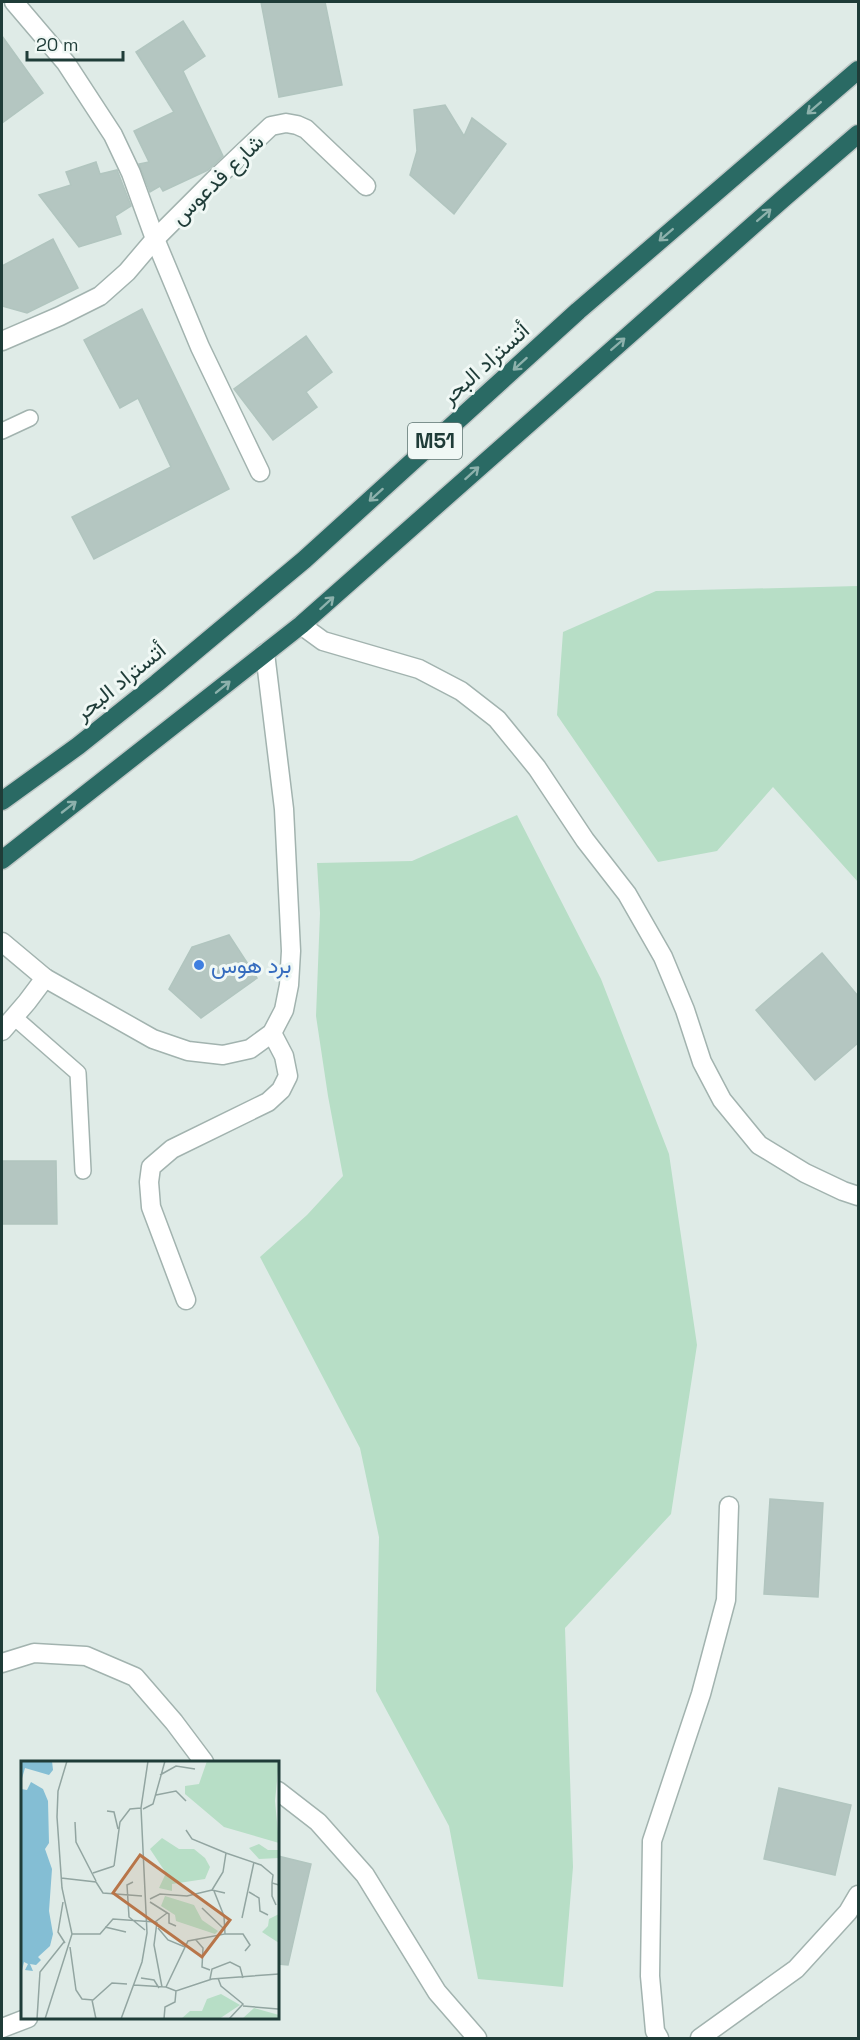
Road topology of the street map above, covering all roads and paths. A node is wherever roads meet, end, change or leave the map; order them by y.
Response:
1 (14, 2) edge
2 (858, 70) edge
3 (858, 134) edge
4 (366, 186) dead end
5 (155, 239) junction
6 (2, 341) edge
7 (30, 418) dead end
8 (2, 431) edge
9 (260, 472) dead end
10 (301, 625) junction
11 (265, 653) junction
12 (2, 801) edge
13 (2, 860) edge
14 (2, 942) edge
15 (45, 978) junction
16 (14, 1017) junction
17 (2, 1031) edge
18 (273, 1033) junction
19 (83, 1171) dead end
20 (858, 1196) edge
21 (186, 1300) dead end
22 (729, 1506) dead end
23 (2, 1663) edge
24 (202, 1761) edge
25 (279, 1792) edge
26 (858, 1895) edge
27 (25, 2019) edge
28 (2, 2028) edge
29 (477, 2038) edge
30 (658, 2038) edge
31 (700, 2038) edge

1 - 5 street, شارع فدعوس
2 -> 12 highway, أتستراد البحر / M51
10 -> 3 highway, M51
4 - 5 street, شارع فدعوس
5 - 6 street, شارع فدعوس
5 - 9 street, شارع فدعوس
7 - 8 lane
10 - 11 highway, M51
10 - 20 street
13 -> 11 highway, M51
11 - 18 street
14 - 15 street
15 - 16 street
15 - 18 street
16 - 17 street
16 - 19 lane
18 - 21 street
22 - 30 street
23 - 24 street
25 - 29 street
26 - 31 street
27 - 28 street

